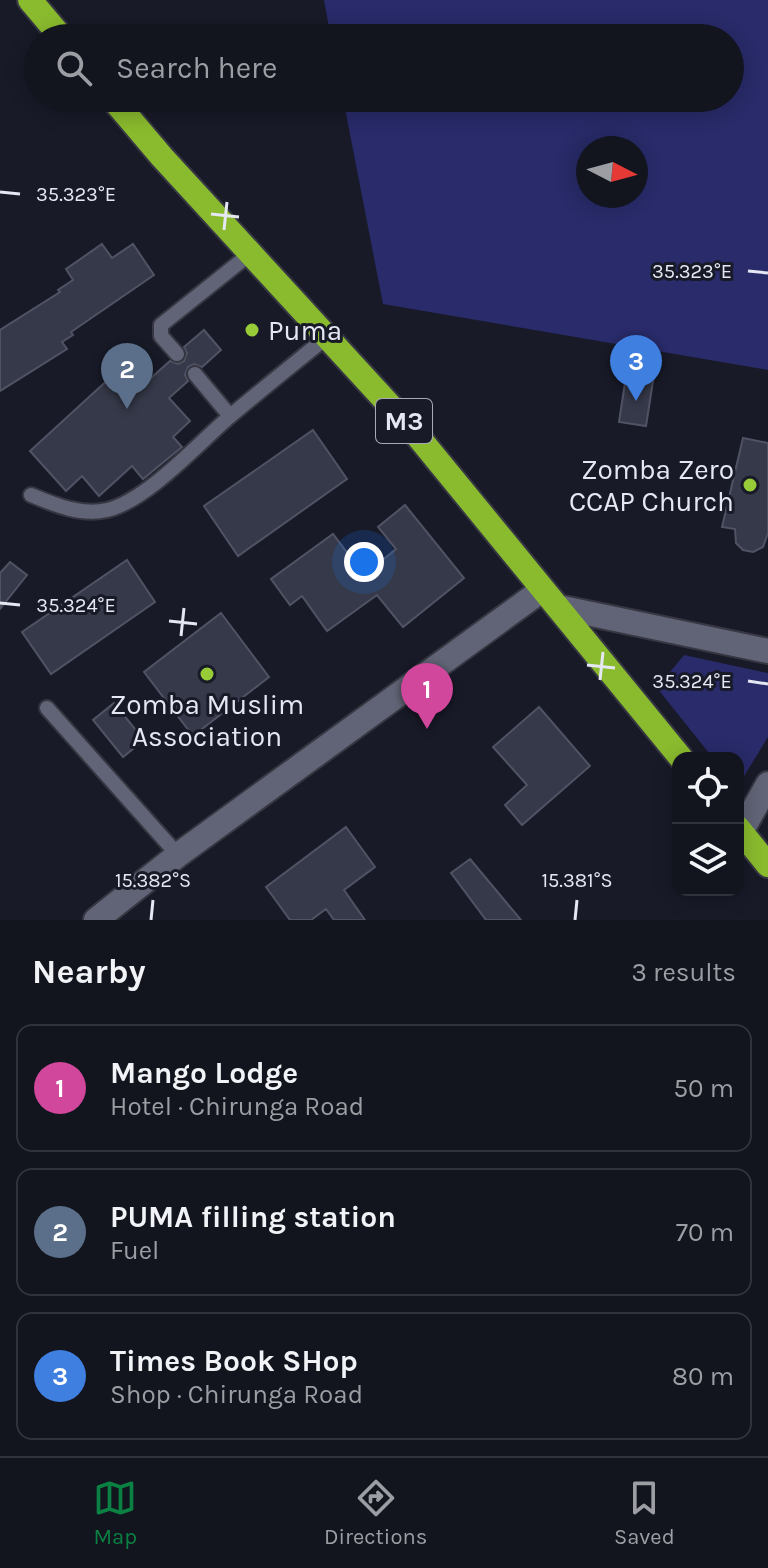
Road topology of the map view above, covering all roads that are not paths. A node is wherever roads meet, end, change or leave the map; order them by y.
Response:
1 (30, 0) edge
2 (50, 24) edge
3 (124, 112) edge
4 (251, 253) junction
5 (328, 336) junction
6 (177, 354) dead end
7 (195, 374) dead end
8 (230, 416) junction
9 (31, 495) dead end
10 (550, 598) junction
11 (768, 651) edge
12 (47, 708) dead end
13 (676, 752) edge
14 (768, 784) edge
15 (744, 824) edge
16 (744, 835) edge
17 (178, 855) junction
18 (768, 865) edge
19 (96, 920) edge

1 - 2 highway
3 - 4 highway, M3
4 - 5 highway, M3
4 - 6 lane
5 - 8 lane
5 - 10 highway, M3
7 - 8 lane
8 - 9 lane
10 - 11 street
10 - 13 highway, M3
10 - 17 street
12 - 17 lane
14 - 15 street
16 - 18 highway
17 - 19 street

